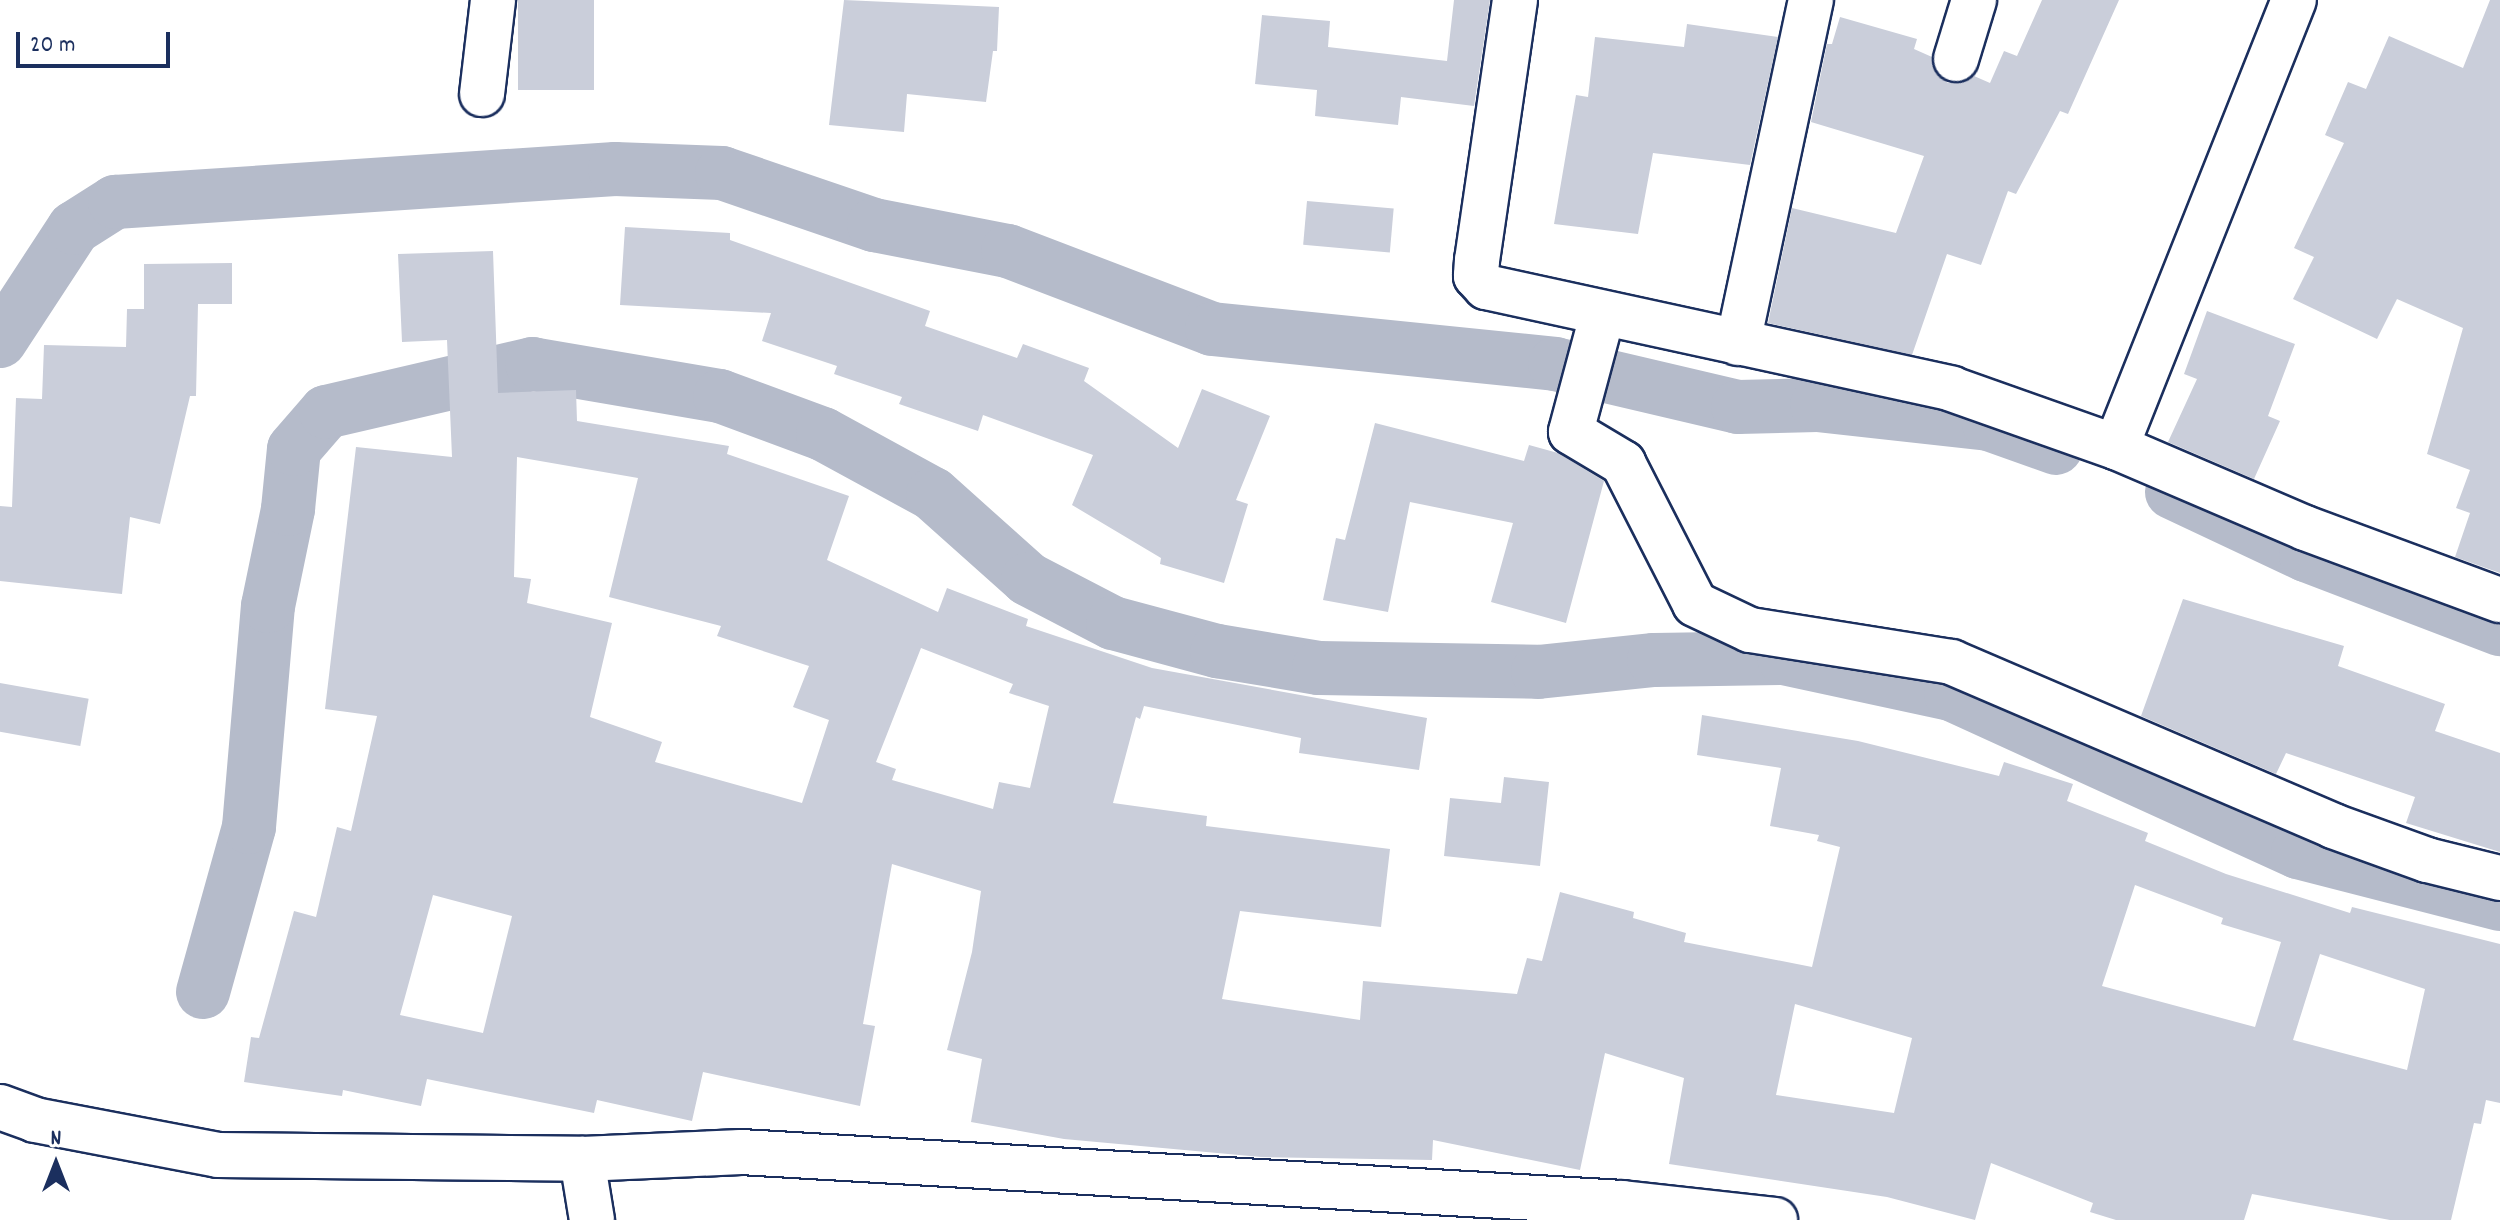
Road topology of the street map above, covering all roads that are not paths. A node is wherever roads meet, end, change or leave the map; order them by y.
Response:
1 (493, 0) edge
2 (1515, 0) edge
3 (1811, 0) edge
4 (1974, 0) edge
5 (2294, 0) edge
6 (1956, 59) dead end
7 (482, 94) dead end
8 (1602, 316) junction
9 (1738, 343) junction
10 (2116, 447) junction
11 (2500, 600) edge
12 (2500, 878) edge
13 (0, 1107) edge
14 (582, 1159) junction
15 (592, 1220) edge
16 (1775, 1220) edge

1 - 7 street
2 - 8 street
3 - 9 street
4 - 6 street
5 - 10 street
8 - 9 street
8 - 12 street
9 - 10 street
10 - 11 street
13 - 14 street
14 - 15 street
14 - 16 street

